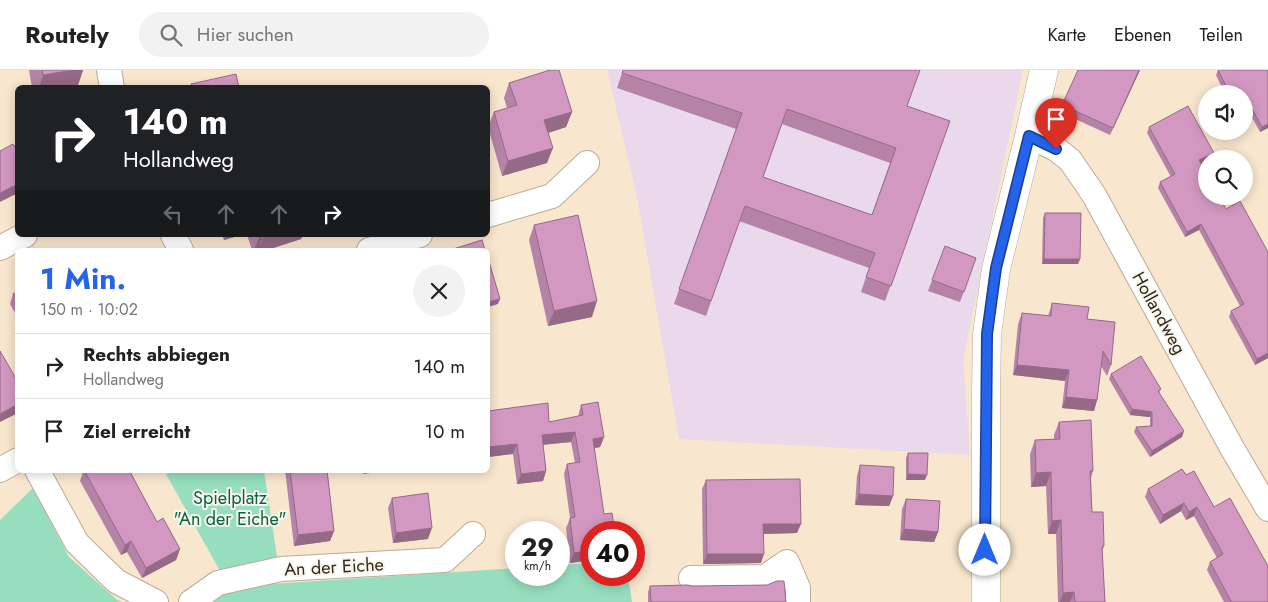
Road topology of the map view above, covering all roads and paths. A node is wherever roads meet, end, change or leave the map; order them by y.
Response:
1 (110, 70) edge
2 (1044, 70) edge
3 (112, 85) edge
4 (1029, 136) junction
5 (587, 163) dead end
6 (490, 214) edge
7 (21, 237) edge
8 (413, 237) edge
9 (0, 248) edge
10 (376, 248) edge
11 (15, 462) edge
12 (0, 470) edge
13 (39, 473) edge
14 (1268, 509) edge
15 (473, 534) dead end
16 (691, 578) dead end
17 (156, 602) edge
18 (192, 602) edge
19 (798, 602) edge
20 (986, 602) edge

1 - 3 street
2 - 4 street
4 - 14 street, Hollandweg
4 - 20 street
5 - 6 street
7 - 9 street
8 - 10 street
11 - 12 street
13 - 17 street
15 - 18 street, An der Eiche
16 - 19 street

